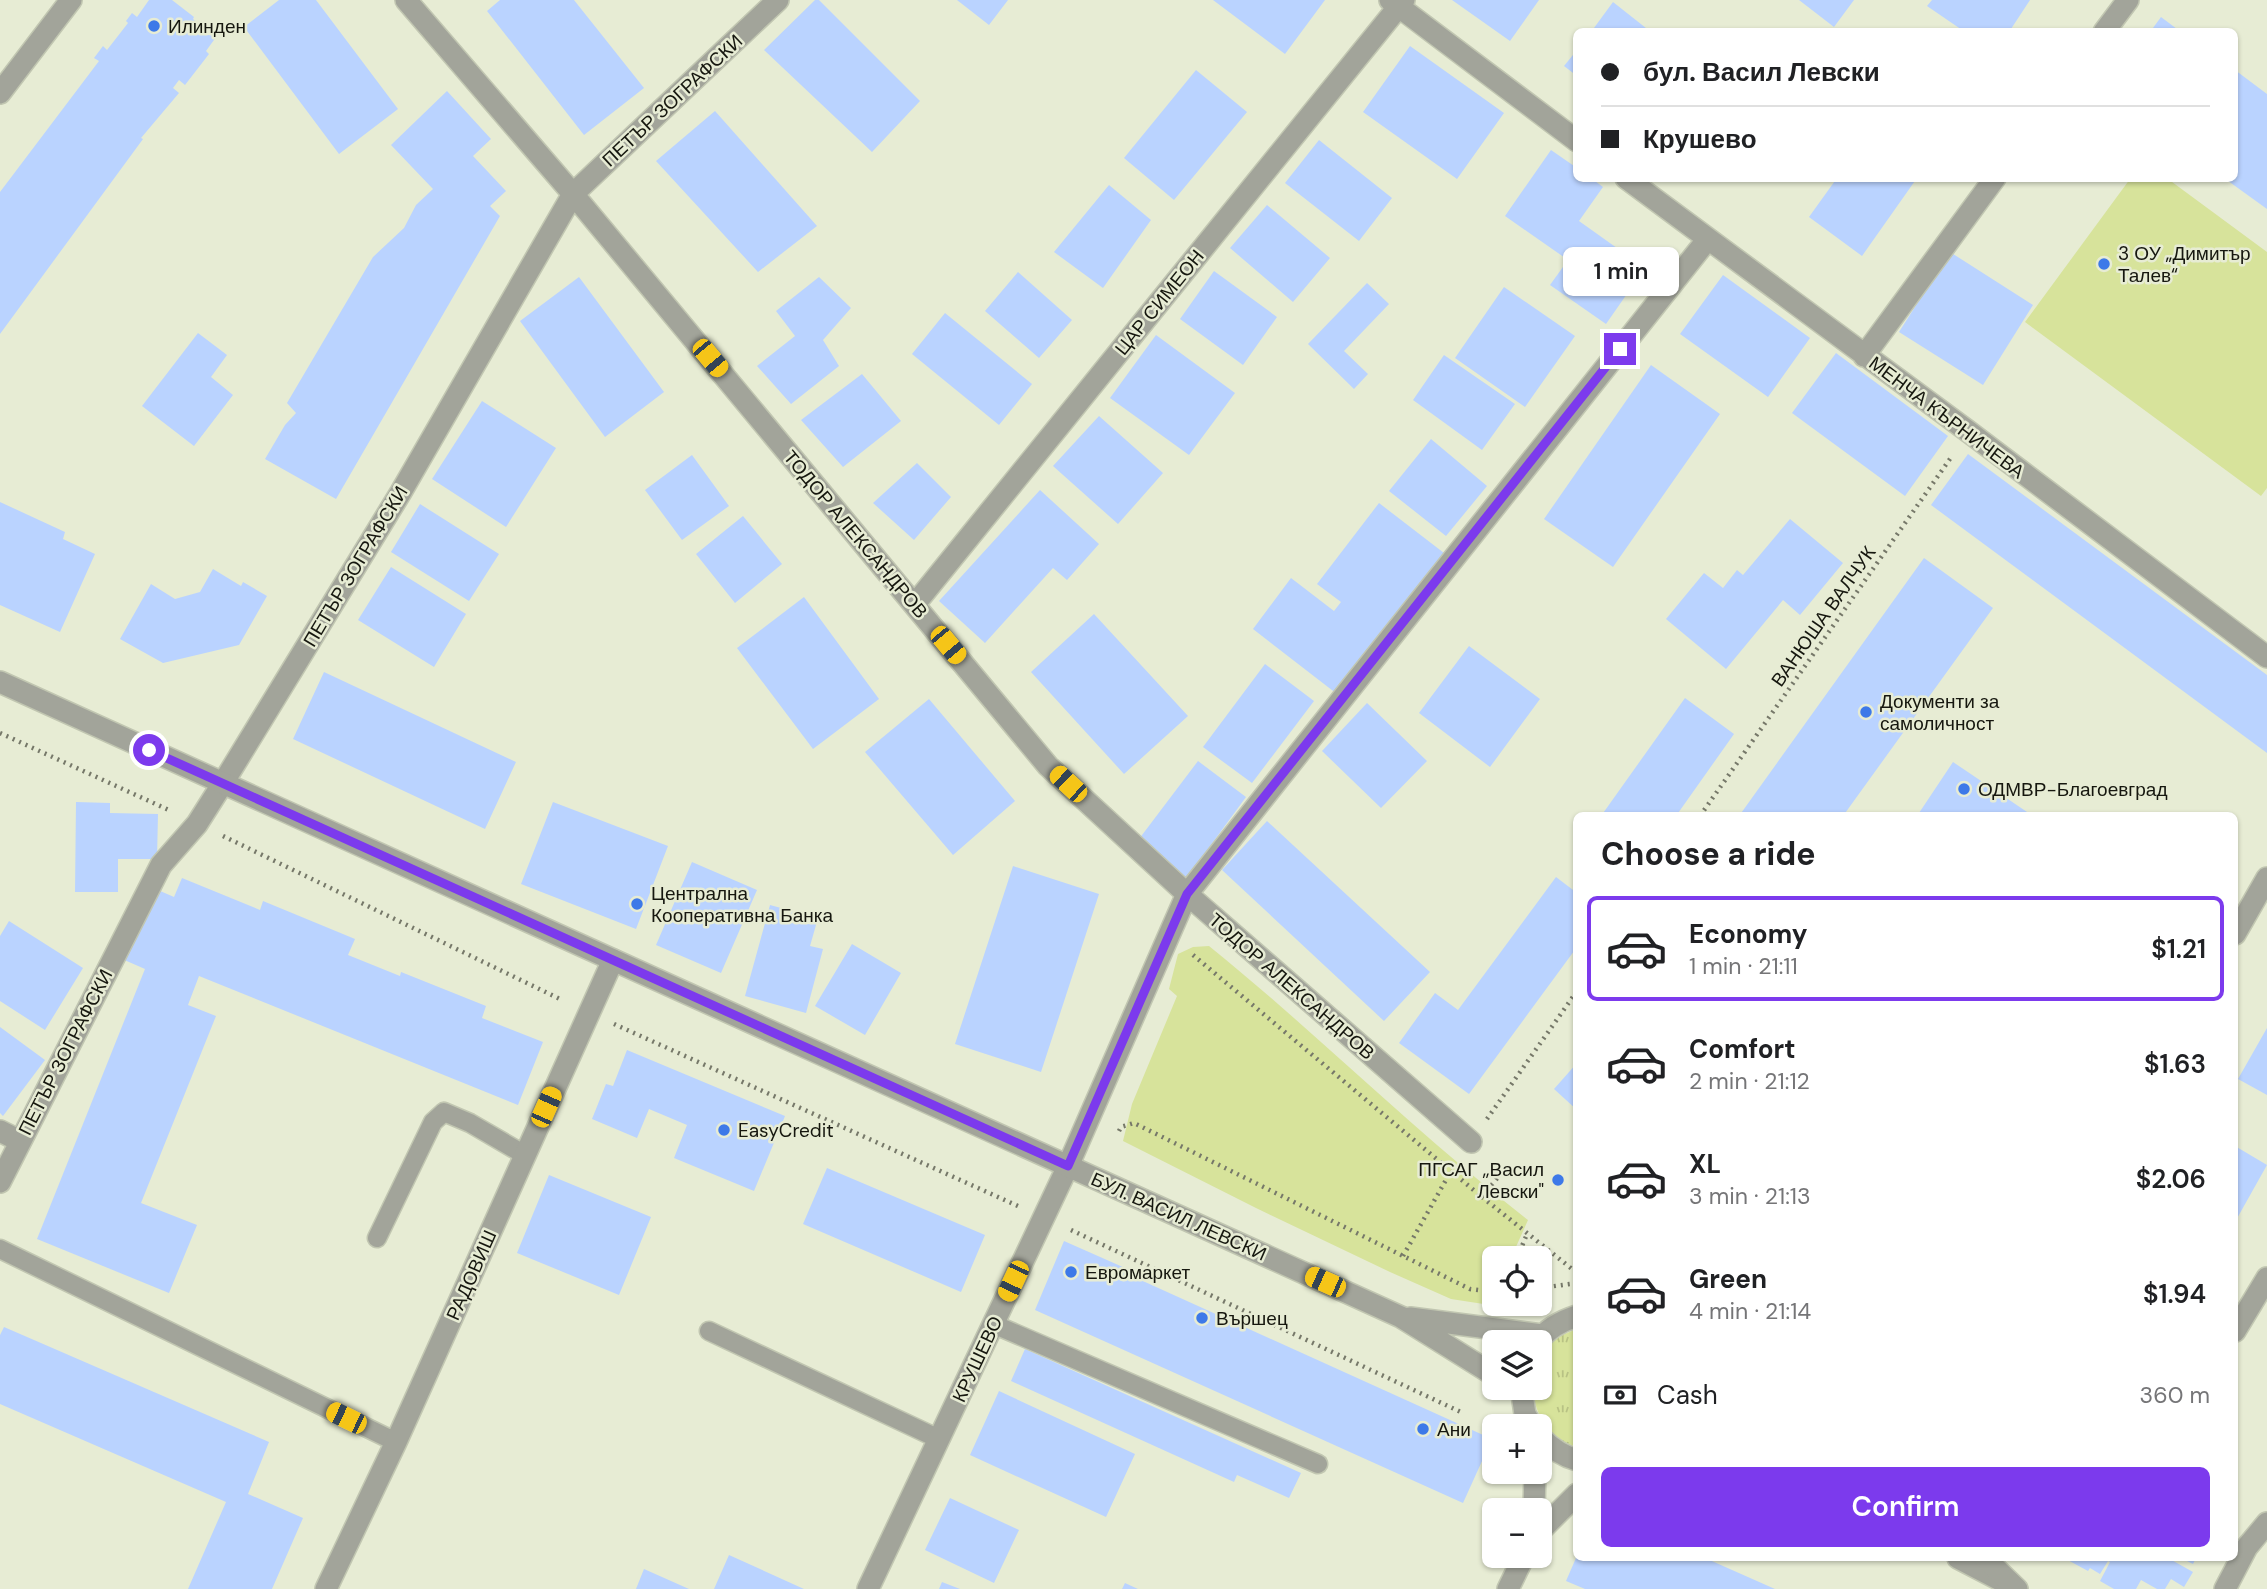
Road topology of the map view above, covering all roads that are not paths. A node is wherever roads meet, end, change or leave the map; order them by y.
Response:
1 (71, 0) edge
2 (406, 0) edge
3 (778, 0) edge
4 (2128, 0) edge
5 (1397, 2) edge
6 (2107, 28) edge
7 (0, 93) edge
8 (1573, 138) edge
9 (1631, 182) edge
10 (1993, 182) edge
11 (573, 194) junction
12 (1707, 240) junction
13 (1864, 356) junction
14 (915, 604) junction
15 (2267, 657) edge
16 (0, 682) edge
17 (223, 783) junction
18 (2267, 878) edge
19 (1187, 894) junction
20 (2238, 928) edge
21 (613, 960) junction
22 (0, 1131) edge
23 (20, 1141) junction
24 (1471, 1142) road end
25 (525, 1155) junction
26 (1068, 1166) junction
27 (0, 1182) edge
28 (377, 1238) dead end
29 (0, 1249) edge
30 (2267, 1278) edge
31 (1401, 1317) junction
32 (1573, 1317) edge
33 (993, 1324) junction
34 (2238, 1326) edge
35 (1483, 1330) edge
36 (1550, 1330) edge
37 (709, 1331) dead end
38 (1482, 1368) edge
39 (939, 1439) junction
40 (396, 1442) junction
41 (1552, 1448) edge
42 (1573, 1459) edge
43 (1318, 1464) dead end
44 (1573, 1498) edge
45 (1552, 1519) edge
46 (2267, 1523) edge
47 (2241, 1542) edge
48 (1964, 1561) edge
49 (1988, 1561) edge
50 (2235, 1561) edge
51 (1518, 1568) edge
52 (326, 1589) edge
53 (868, 1589) edge
54 (1508, 1589) edge
55 (2017, 1589) edge
56 (2225, 1589) edge

1 - 7 street
2 - 11 street, ТОДОР АЛЕКСАНДРОВ
3 - 11 street, ПЕТЪР ЗОГРАФСКИ
4 - 6 street
5 - 8 street
5 - 14 street, ЦАР СИМЕОН
9 - 12 street, МЕНЧА КЪРНИЧЕВА
10 - 13 street
11 - 14 street, ТОДОР АЛЕКСАНДРОВ
11 - 17 street, ПЕТЪР ЗОГРАФСКИ
12 - 13 street, МЕНЧА КЪРНИЧЕВА
12 - 19 street, КРУШЕВО
13 - 15 street, МЕНЧА КЪРНИЧЕВА
14 - 19 street, ТОДОР АЛЕКСАНДРОВ
16 - 17 street, БУЛ. ВАСИЛ ЛЕВСКИ
17 - 21 street, БУЛ. ВАСИЛ ЛЕВСКИ
17 - 23 street, ПЕТЪР ЗОГРАФСКИ
18 - 20 street
19 - 24 street, ТОДОР АЛЕКСАНДРОВ
19 - 26 street, КРУШЕВО
21 - 25 street, РАДОВИШ
21 - 26 street, БУЛ. ВАСИЛ ЛЕВСКИ
22 - 23 street
23 - 27 street, ПЕТЪР ЗОГРАФСКИ
25 - 28 lane
25 - 40 street, РАДОВИШ
26 - 31 street, БУЛ. ВАСИЛ ЛЕВСКИ
26 - 33 street, КРУШЕВО
29 - 40 lane
30 - 34 street
31 - 35 street, БУЛ. ВАСИЛ ЛЕВСКИ
31 - 38 street, БУЛ. ВАСИЛ ЛЕВСКИ
32 - 36 street
33 - 39 street, КРУШЕВО
33 - 43 lane
37 - 39 lane
39 - 53 street, КРУШЕВО
40 - 52 street, РАДОВИШ
41 - 42 street
44 - 45 street
46 - 47 street
48 - 55 street
49 - 55 street
50 - 56 street
51 - 54 street

